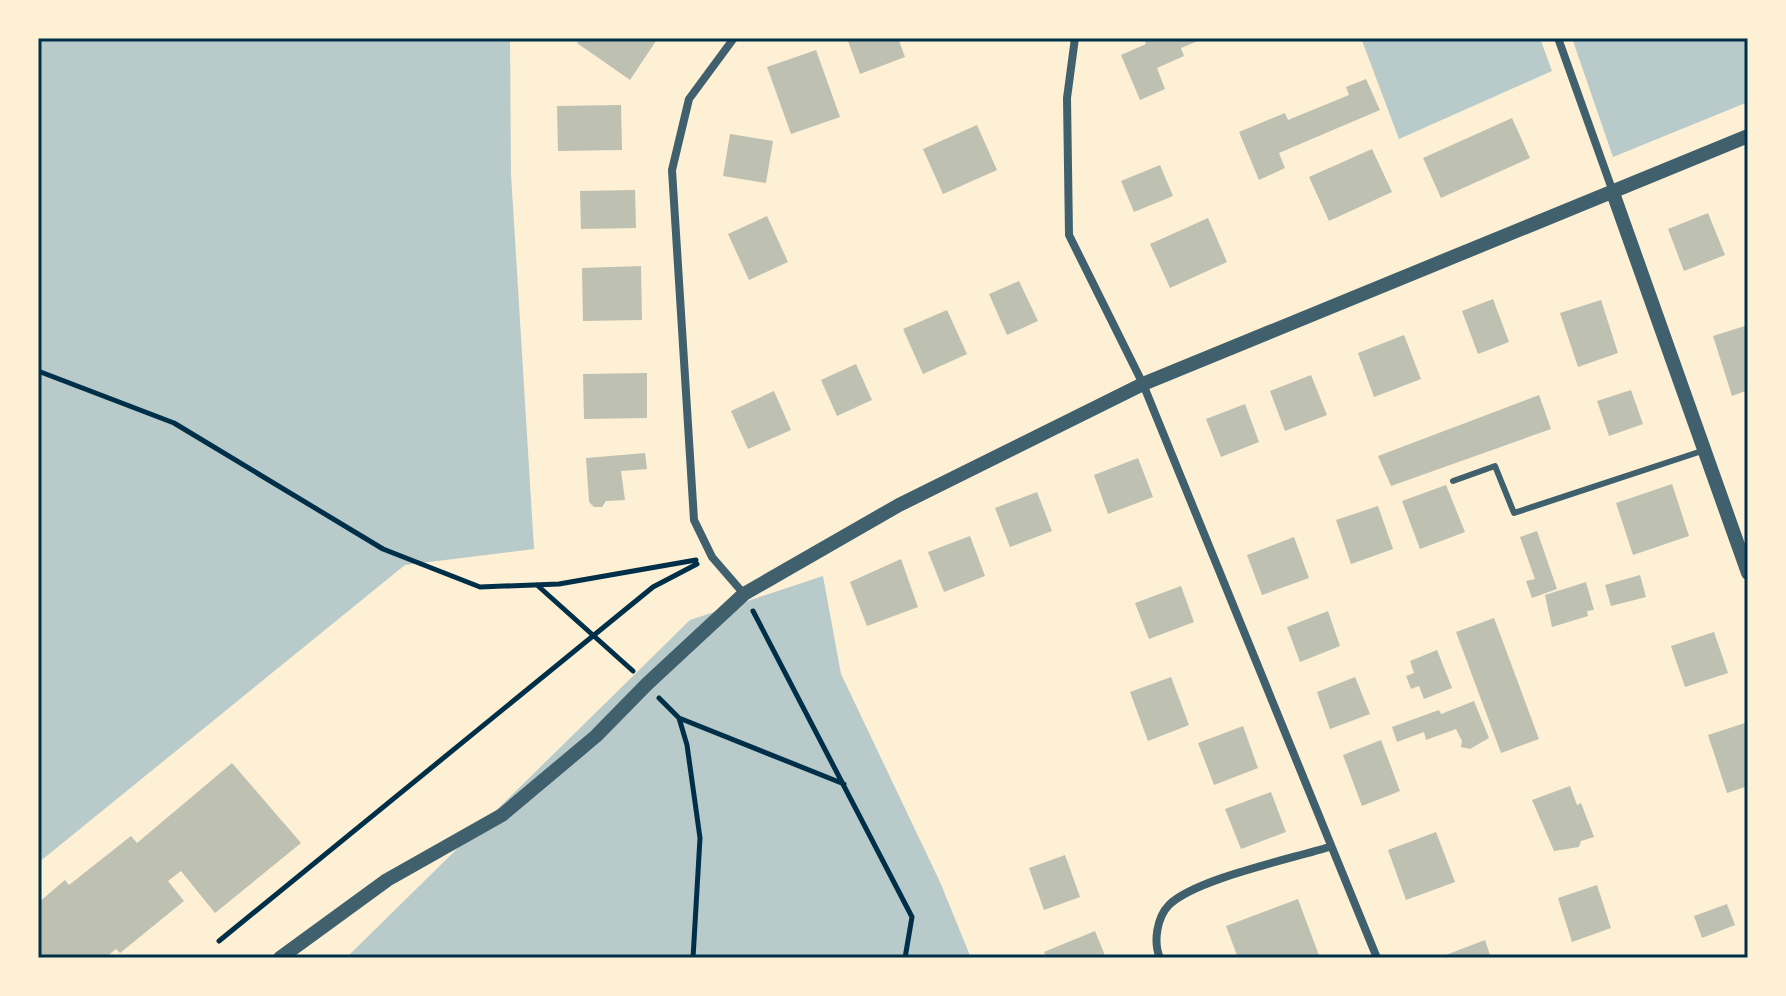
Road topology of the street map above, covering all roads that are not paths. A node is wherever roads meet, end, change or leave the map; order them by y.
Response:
1 (734, 38) edge
2 (1075, 38) edge
3 (1558, 38) edge
4 (1748, 136) edge
5 (1613, 193) junction
6 (1143, 384) junction
7 (1705, 450) junction
8 (1453, 481) dead end
9 (1748, 573) edge
10 (744, 594) junction
11 (1329, 847) junction
12 (280, 958) edge
13 (1160, 958) edge
14 (1377, 958) edge

1 - 10 street
2 - 6 street
3 - 5 street
4 - 5 street
5 - 6 street
5 - 7 street
6 - 10 street
6 - 11 street
7 - 8 lane
7 - 9 street
10 - 12 street
11 - 13 street
11 - 14 street

